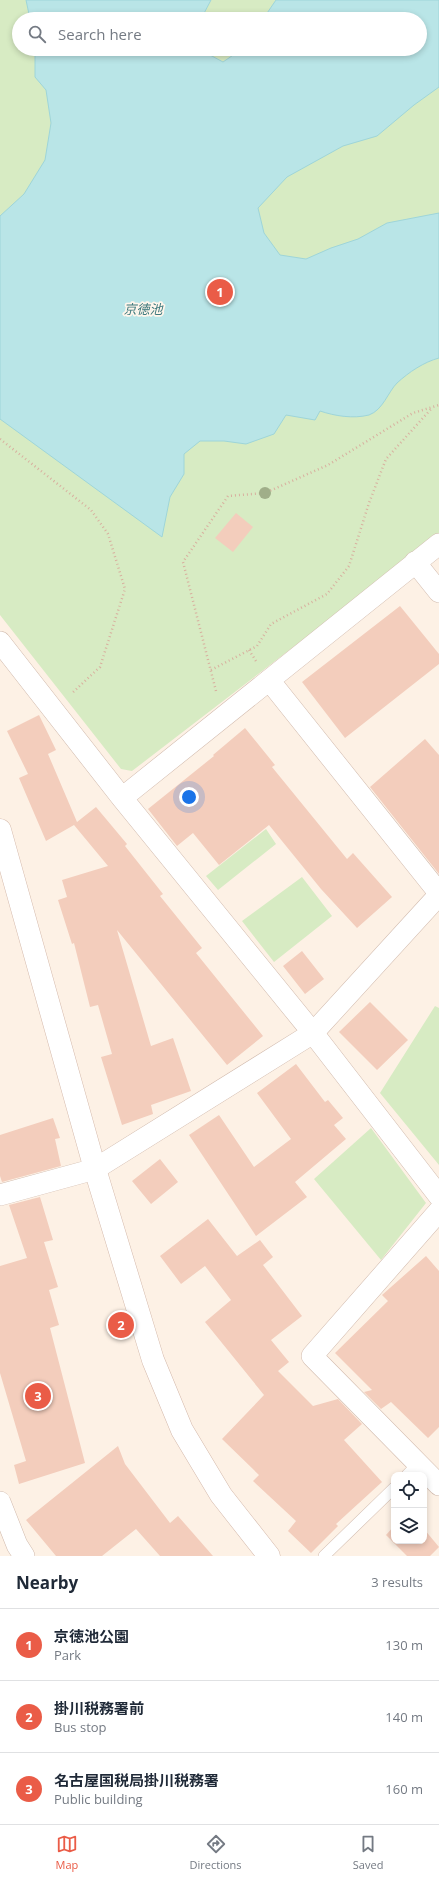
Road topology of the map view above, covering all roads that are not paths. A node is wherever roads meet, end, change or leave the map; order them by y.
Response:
1 (439, 544) edge
2 (415, 562) junction
3 (439, 592) edge
4 (0, 642) edge
5 (269, 680) junction
6 (122, 798) junction
7 (0, 830) edge
8 (439, 894) edge
9 (313, 1033) junction
10 (95, 1169) junction
11 (0, 1195) edge
12 (439, 1196) edge
13 (439, 1211) edge
14 (413, 1469) edge
15 (439, 1485) edge
16 (391, 1491) edge
17 (0, 1502) edge
18 (24, 1556) edge
19 (269, 1556) edge
20 (324, 1556) edge

1 - 2 street
2 - 3 street
2 - 5 street
4 - 6 street
5 - 6 street
5 - 8 street
6 - 9 street
7 - 10 street
8 - 9 street
9 - 10 street
9 - 12 street
10 - 11 street
10 - 19 street
13 - 14 street
14 - 15 street
16 - 20 lane
17 - 18 street

